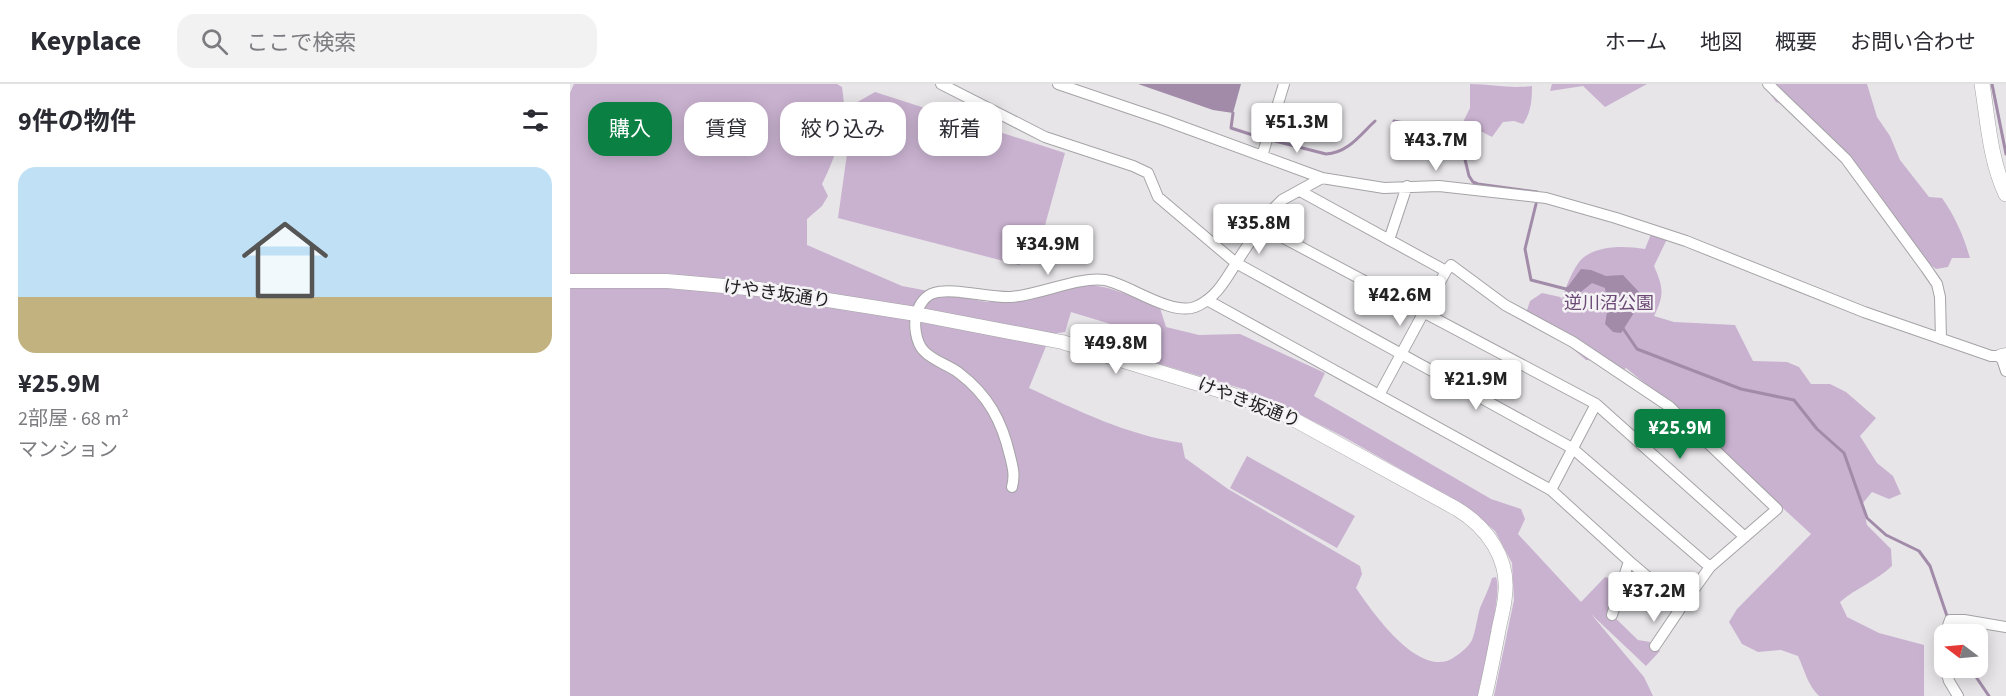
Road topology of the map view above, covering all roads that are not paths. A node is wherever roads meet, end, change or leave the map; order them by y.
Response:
1 (941, 84) edge
2 (1058, 84) edge
3 (1284, 84) edge
4 (1768, 84) edge
5 (1982, 84) edge
6 (1262, 156) junction
7 (1322, 178) junction
8 (1407, 186) junction
9 (1300, 191) junction
10 (2006, 194) edge
11 (1261, 226) junction
12 (1389, 240) junction
13 (1236, 263) junction
14 (1446, 271) junction
15 (570, 281) edge
16 (1207, 300) junction
17 (1424, 313) junction
18 (916, 314) junction
19 (1941, 339) junction
20 (1401, 354) junction
21 (2003, 356) edge
22 (2006, 371) edge
23 (1380, 395) junction
24 (1596, 404) junction
25 (1572, 448) junction
26 (1012, 487) dead end
27 (1551, 490) junction
28 (1745, 537) junction
29 (1629, 561) junction
30 (1710, 567) junction
31 (1682, 606) junction
32 (1612, 615) dead end
33 (1949, 624) edge
34 (1988, 624) edge
35 (1988, 624) edge
36 (2006, 627) edge
37 (1655, 646) dead end
38 (1948, 678) edge
39 (1485, 696) edge
40 (1958, 696) edge

1 - 13 street
2 - 6 street
3 - 6 street
4 - 19 street
5 - 10 main road
6 - 7 street
7 - 8 street
7 - 9 street
8 - 12 street
8 - 19 street
9 - 11 street
9 - 12 street
11 - 13 street
11 - 17 street
12 - 14 street
13 - 16 street
13 - 20 street
14 - 17 street
14 - 28 street
15 - 18 street, けやき坂通り
16 - 18 street
16 - 23 street
17 - 20 street
17 - 24 street
18 - 26 street
18 - 39 street, けやき坂通り
19 - 21 street
20 - 23 street
20 - 25 street
21 - 22 street
23 - 27 street
24 - 25 street
24 - 28 street
25 - 27 street
25 - 30 street
27 - 29 street
28 - 30 street
29 - 31 street
29 - 32 street
30 - 31 street
31 - 37 street
33 - 35 street
34 - 36 street
38 - 40 street

